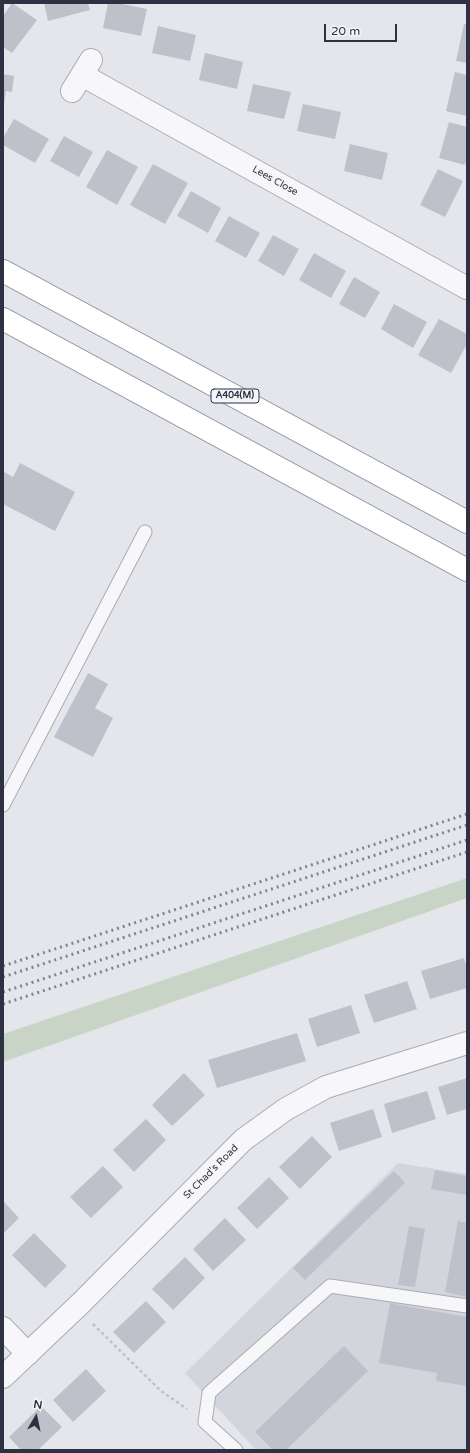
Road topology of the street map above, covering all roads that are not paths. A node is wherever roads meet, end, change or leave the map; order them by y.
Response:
1 (82, 76) dead end
2 (3, 271) edge
3 (467, 288) edge
4 (3, 319) edge
5 (467, 522) edge
6 (145, 532) dead end
7 (467, 570) edge
8 (3, 805) edge
9 (467, 1043) edge
10 (467, 1306) edge
11 (3, 1328) edge
12 (28, 1354) junction
13 (3, 1377) edge
14 (236, 1450) edge

1 - 3 street, Lees Close
2 - 5 highway, A404(M)
4 - 7 highway
6 - 8 lane
9 - 12 street, St Chad's Road
10 - 14 lane
11 - 12 street
12 - 13 street, St Chad's Road

